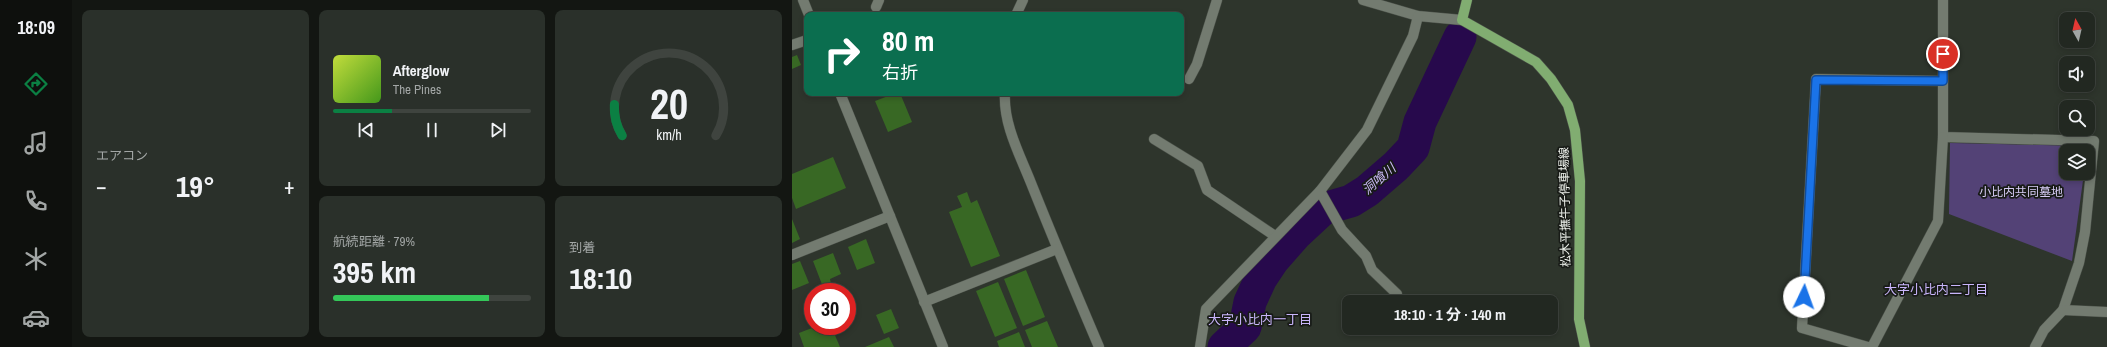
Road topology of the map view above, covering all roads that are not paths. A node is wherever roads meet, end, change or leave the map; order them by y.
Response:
1 (803, 0) edge
2 (1023, 0) edge
3 (1216, 0) edge
4 (1363, 0) edge
5 (1467, 0) edge
6 (1943, 0) edge
7 (808, 12) edge
8 (1017, 12) edge
9 (1418, 16) junction
10 (1462, 20) junction
11 (804, 41) edge
12 (792, 45) edge
13 (1189, 79) dead end
14 (1943, 81) junction
15 (841, 96) edge
16 (1005, 96) edge
17 (1943, 137) junction
18 (1154, 140) dead end
19 (1323, 195) junction
20 (890, 216) junction
21 (1275, 236) junction
22 (1057, 249) junction
23 (792, 255) edge
24 (1397, 294) dead end
25 (924, 302) junction
26 (2063, 310) junction
27 (2107, 312) edge
28 (943, 347) edge
29 (1099, 347) edge
30 (1200, 347) edge
31 (1585, 347) edge
32 (1868, 347) edge
33 (1872, 347) edge
34 (2035, 347) edge

1 - 7 street
2 - 8 street
3 - 13 street
4 - 9 street
5 - 10 main road
6 - 14 street
9 - 10 street
9 - 19 street
10 - 31 main road, 松木平撫牛子停車場線
11 - 12 street
14 - 17 street
14 - 32 street
15 - 20 street
16 - 22 street
17 - 26 street
17 - 33 street
18 - 21 street
19 - 21 street
19 - 24 street
20 - 23 street
20 - 25 street
21 - 30 street
22 - 25 street
22 - 29 street
25 - 28 street
26 - 27 street
26 - 34 street

